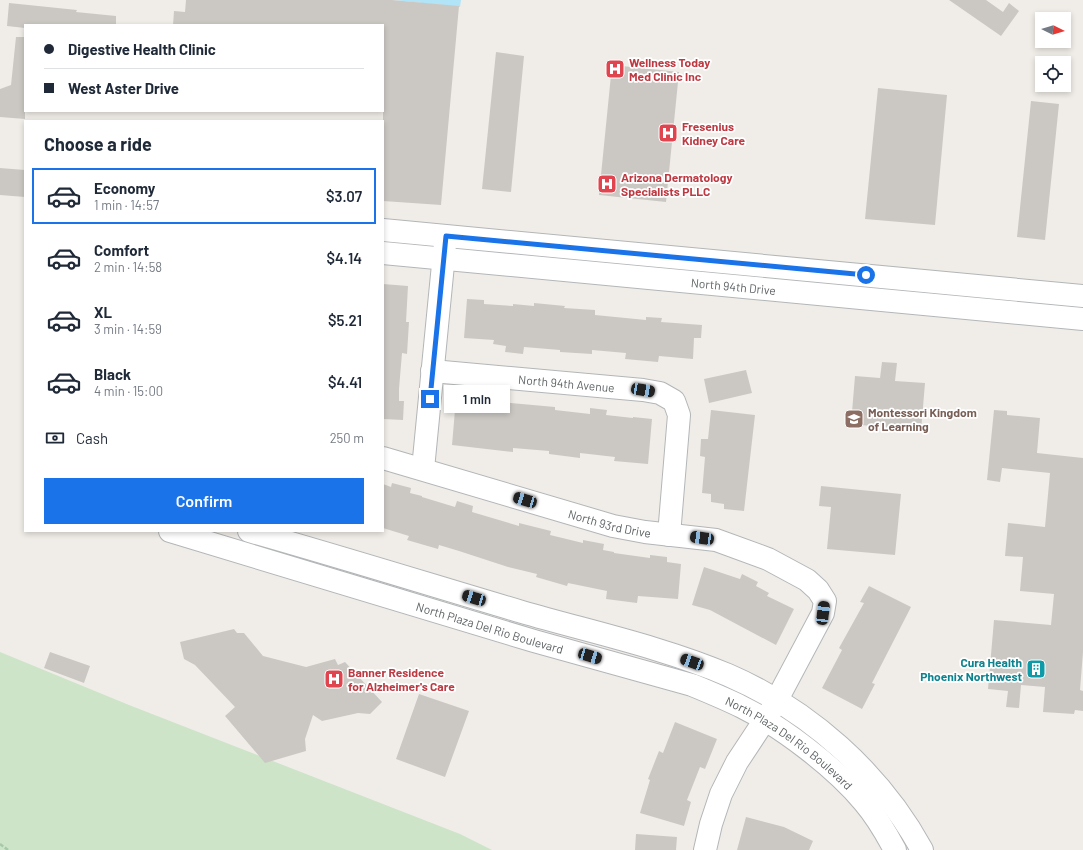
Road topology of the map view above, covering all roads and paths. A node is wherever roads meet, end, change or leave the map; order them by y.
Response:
1 (384, 230) edge
2 (446, 236) junction
3 (384, 253) edge
4 (444, 258) junction
5 (804, 269) junction
6 (801, 292) junction
7 (1083, 296) edge
8 (1083, 319) edge
9 (432, 371) junction
10 (384, 458) edge
11 (423, 469) junction
12 (177, 532) edge
13 (253, 532) edge
14 (669, 535) junction
15 (218, 538) edge
16 (776, 700) junction
17 (765, 720) junction
18 (904, 819) junction
19 (890, 841) edge
20 (0, 844) edge
21 (8, 850) edge
22 (706, 850) edge
23 (922, 850) edge

1 - 2 street, North 94th Drive
2 - 4 street
2 - 5 street, North 94th Drive
3 - 4 street, North 94th Drive
4 - 6 street, North 94th Drive
4 - 9 street
5 - 6 street
5 - 7 street, North 94th Drive
6 - 8 street, North 94th Drive
9 - 11 street
9 - 14 street, North 94th Avenue
10 - 11 street, North 93rd Drive
11 - 14 street, North 93rd Drive
12 - 15 street, North Plaza Del Rio Boulevard
13 - 16 street, North Plaza Del Rio Boulevard
14 - 16 street, North 93rd Drive
15 - 17 street, North Plaza Del Rio Boulevard
16 - 17 street
16 - 18 street, North Plaza Del Rio Boulevard
17 - 19 street, North Plaza Del Rio Boulevard
17 - 22 street
18 - 19 street
18 - 23 street, North Plaza Del Rio Boulevard
20 - 21 path

